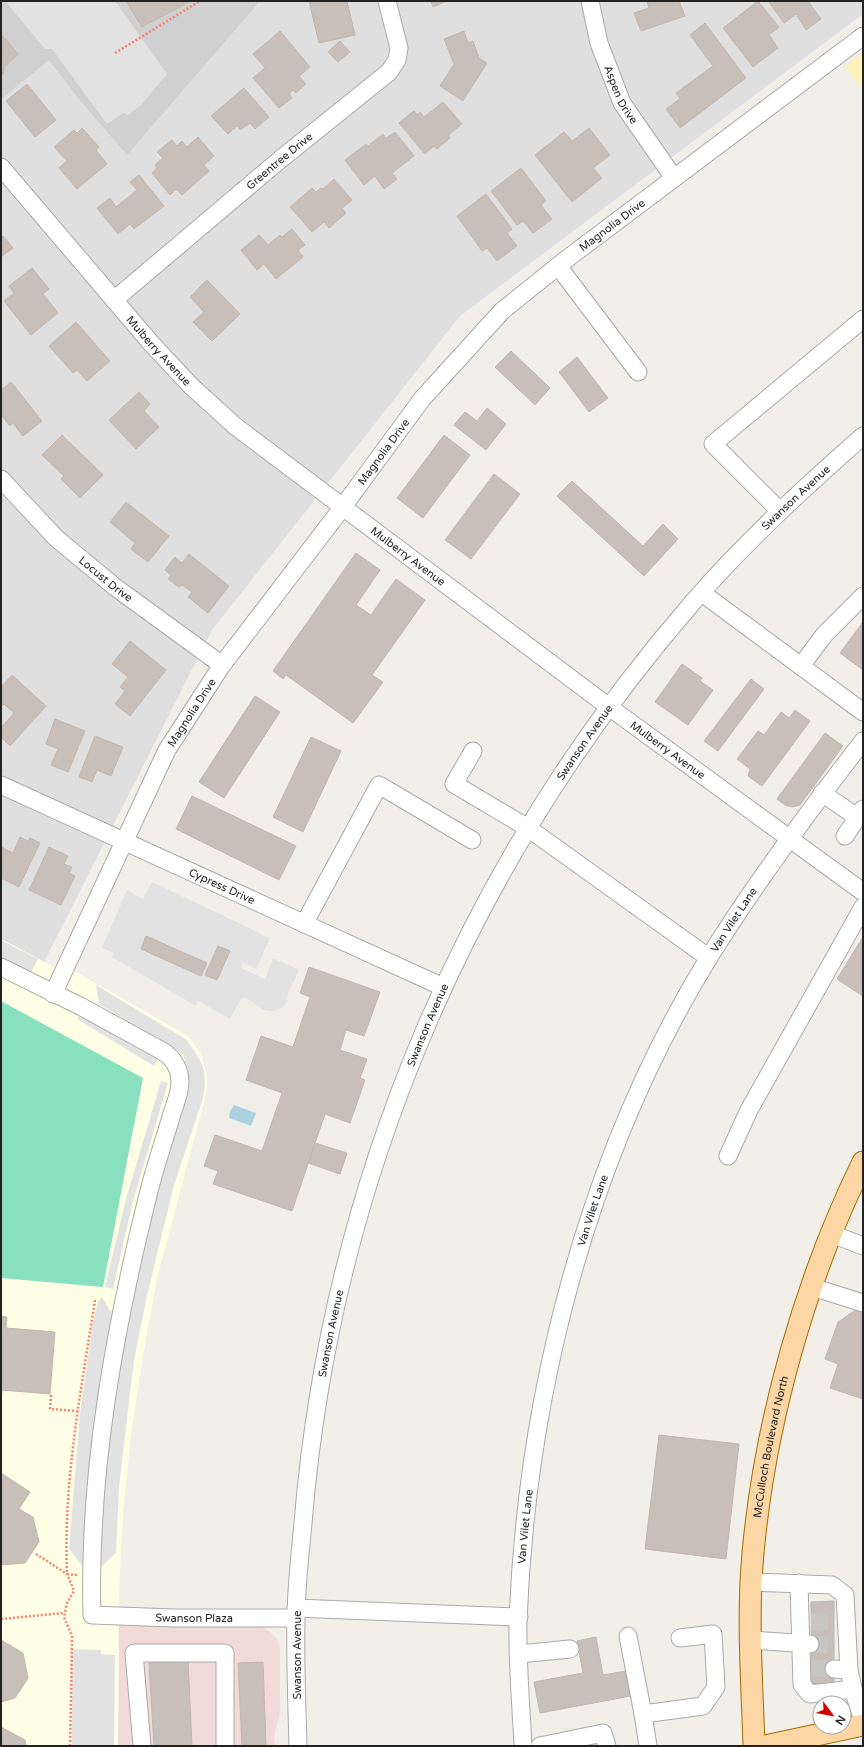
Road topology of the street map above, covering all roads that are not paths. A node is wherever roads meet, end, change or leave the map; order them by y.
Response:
1 (387, 1) edge
2 (590, 1) edge
3 (863, 36) edge
4 (1, 167) edge
5 (674, 178) junction
6 (558, 266) junction
7 (114, 300) junction
8 (863, 319) edge
9 (638, 372) dead end
10 (863, 436) edge
11 (1, 480) edge
12 (342, 508) junction
13 (780, 512) junction
14 (702, 593) junction
15 (863, 596) edge
16 (222, 665) junction
17 (801, 666) junction
18 (609, 707) junction
19 (863, 712) edge
20 (863, 741) edge
21 (473, 751) dead end
22 (1, 785) edge
23 (822, 793) junction
24 (860, 813) edge
25 (528, 828) junction
26 (845, 836) dead end
27 (788, 838) junction
28 (472, 840) dead end
29 (126, 841) junction
30 (863, 892) edge
31 (863, 907) edge
32 (304, 924) junction
33 (709, 958) junction
34 (1, 967) edge
35 (443, 987) junction
36 (53, 994) junction
37 (728, 1156) dead end
38 (863, 1162) edge
39 (832, 1234) junction
40 (863, 1246) edge
41 (812, 1287) junction
42 (863, 1303) edge
43 (752, 1582) junction
44 (799, 1583) junction
45 (296, 1613) junction
46 (519, 1617) junction
47 (628, 1636) dead end
48 (680, 1638) dead end
49 (751, 1640) junction
50 (806, 1643) junction
51 (570, 1649) dead end
52 (519, 1654) junction
53 (853, 1689) junction
54 (643, 1714) junction
55 (863, 1721) edge
56 (863, 1725) edge
57 (142, 1746) edge
58 (225, 1746) edge
59 (298, 1746) edge
60 (523, 1746) edge
61 (540, 1746) edge
62 (607, 1746) edge
63 (648, 1746) edge
64 (754, 1746) edge
65 (765, 1746) edge

1 - 7 street, Greentree Drive
2 - 5 street, Aspen Drive
3 - 5 street, Magnolia Drive
4 - 7 street, Mulberry Avenue
5 - 6 street, Magnolia Drive
6 - 9 street
6 - 12 street, Magnolia Drive
7 - 12 street, Mulberry Avenue
8 - 13 street
10 - 13 street, Swanson Avenue
11 - 16 street, Locust Drive
12 - 16 street, Magnolia Drive
12 - 18 street, Mulberry Avenue
13 - 14 street, Swanson Avenue
14 - 17 street
14 - 18 street, Swanson Avenue
15 - 17 street
16 - 29 street, Magnolia Drive
17 - 19 street
18 - 25 street, Swanson Avenue
18 - 27 street, Mulberry Avenue
20 - 23 street, Van Vilet Lane
21 - 25 street
22 - 29 street, Cypress Drive
23 - 24 street
23 - 27 street, Van Vilet Lane
24 - 26 street
25 - 33 street
25 - 35 street, Swanson Avenue
27 - 30 street, Mulberry Avenue
27 - 33 street, Van Vilet Lane
28 - 32 street
29 - 32 street, Cypress Drive
29 - 36 street, Magnolia Drive
31 - 37 street
32 - 35 street, Cypress Drive
33 - 46 street, Van Vilet Lane
34 - 36 street
35 - 45 street, Swanson Avenue
36 - 45 street, Swanson Plaza
38 - 39 main road, McCulloch Boulevard North
39 - 40 street
39 - 41 main road, McCulloch Boulevard North
41 - 42 street
41 - 43 main road, McCulloch Boulevard North
43 - 44 street
43 - 49 main road, McCulloch Boulevard North
44 - 50 street
44 - 53 street
45 - 46 street, Swanson Plaza
45 - 59 street, Swanson Avenue
46 - 52 street, Van Vilet Lane
47 - 54 street
48 - 54 street
49 - 50 street
49 - 64 main road, McCulloch Boulevard North
50 - 53 street
51 - 52 street
52 - 60 street, Van Vilet Lane
53 - 55 street
54 - 63 street
56 - 65 main road
57 - 58 street
61 - 62 street

